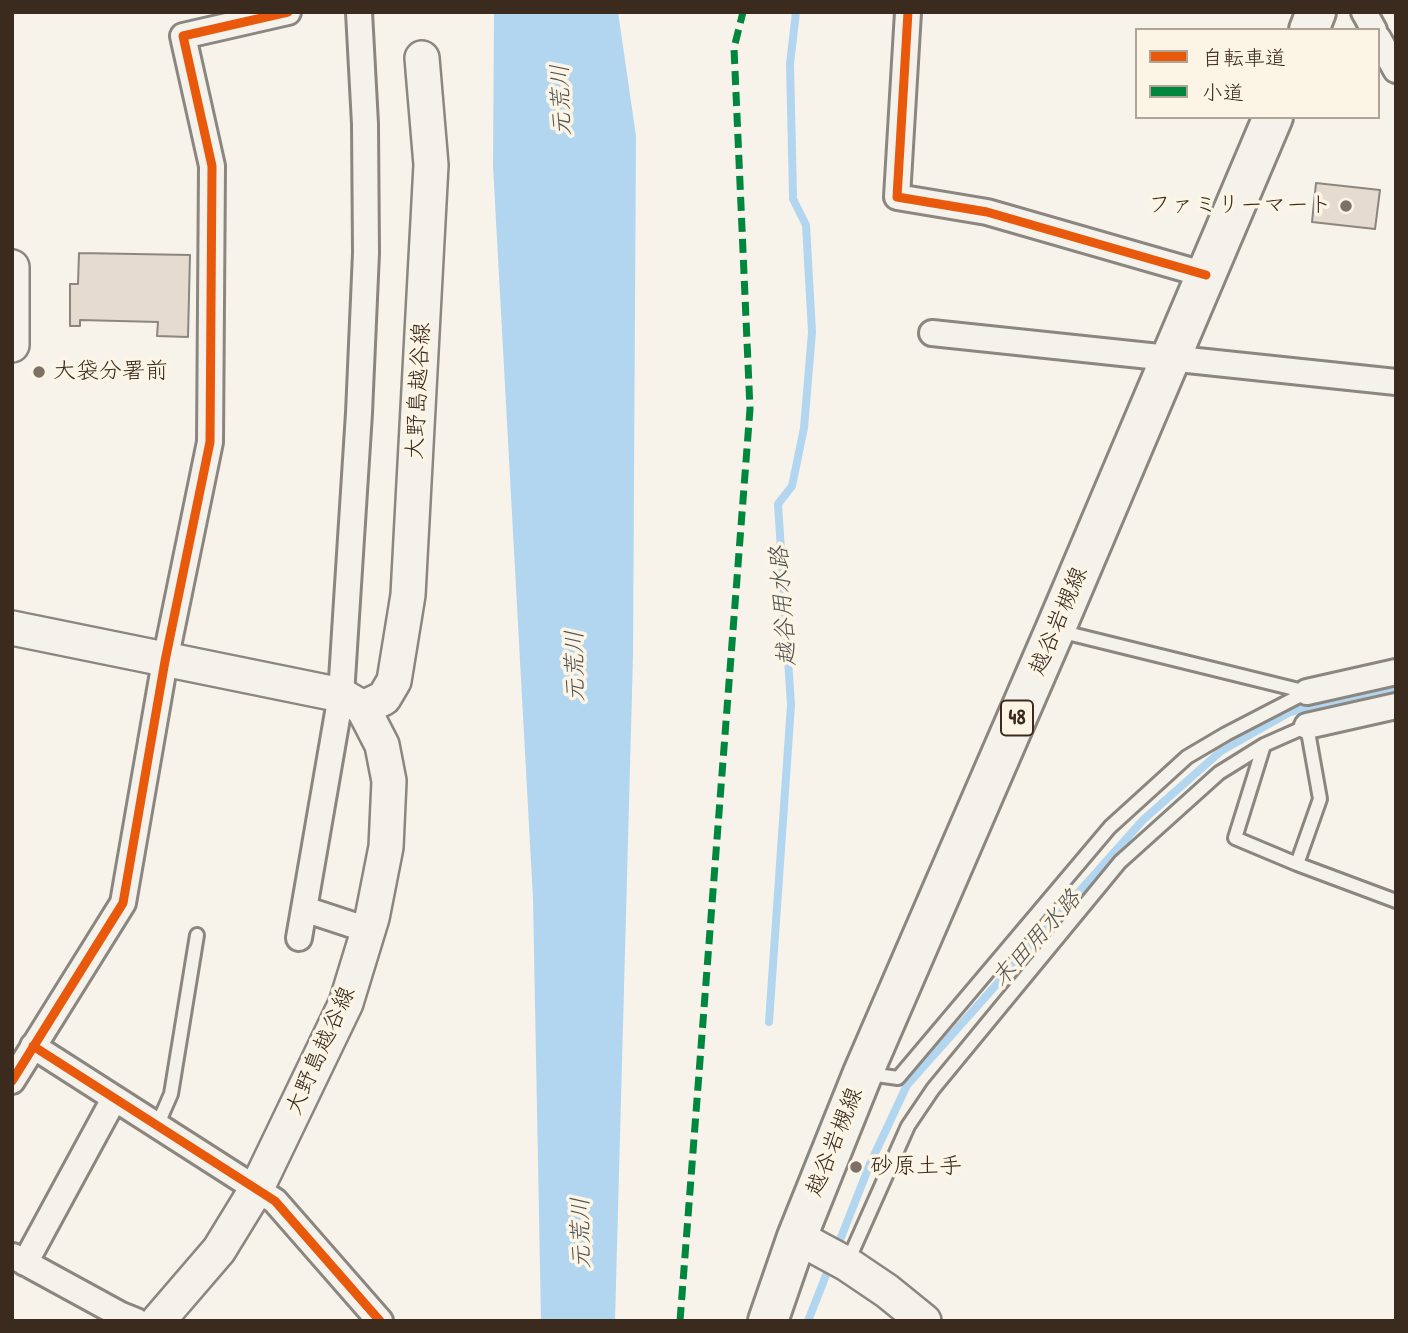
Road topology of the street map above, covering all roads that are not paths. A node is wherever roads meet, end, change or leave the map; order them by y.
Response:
1 (288, 12) edge
2 (359, 12) edge
3 (908, 12) edge
4 (1364, 12) edge
5 (1373, 28) edge
6 (1380, 42) edge
7 (422, 58) dead end
8 (1396, 70) edge
9 (1272, 119) edge
10 (12, 267) edge
11 (1206, 275) junction
12 (932, 333) dead end
13 (12, 345) edge
14 (1169, 359) junction
15 (1396, 382) edge
16 (12, 628) edge
17 (1055, 630) junction
18 (165, 661) junction
19 (1396, 673) edge
20 (1307, 692) junction
21 (352, 702) junction
22 (1396, 706) edge
23 (1307, 726) junction
24 (1264, 745) junction
25 (1297, 864) junction
26 (1396, 901) edge
27 (304, 909) junction
28 (368, 930) junction
29 (197, 935) dead end
30 (299, 938) dead end
31 (33, 1046) junction
32 (863, 1073) junction
33 (12, 1081) edge
34 (114, 1099) junction
35 (157, 1126) junction
36 (257, 1188) junction
37 (827, 1253) junction
38 (19, 1259) edge
39 (136, 1321) edge
40 (159, 1321) edge
41 (380, 1321) edge
42 (768, 1321) edge
43 (924, 1321) edge

1 - 18 street
2 - 21 street
3 - 11 street
4 - 5 street
6 - 8 street
7 - 21 main road, 大野島越谷線
9 - 11 main road, 越谷岩槻線 / 48
10 - 13 main road
11 - 14 main road, 越谷岩槻線 / 48
12 - 14 street
14 - 15 street
14 - 17 main road, 越谷岩槻線 / 48
16 - 18 main road
17 - 20 lane
17 - 32 main road, 越谷岩槻線 / 48
18 - 21 main road
18 - 31 street
19 - 20 street
20 - 32 lane
21 - 27 street
21 - 28 main road, 大野島越谷線
22 - 23 street
23 - 24 lane
23 - 25 lane
24 - 25 lane
24 - 37 lane
25 - 26 lane
27 - 28 street
27 - 30 street
28 - 36 main road, 大野島越谷線
29 - 35 lane
31 - 33 street
31 - 34 street
32 - 37 main road, 越谷岩槻線 / 48
34 - 35 street
34 - 38 street
35 - 36 street
36 - 40 main road, 大野島越谷線
36 - 41 street
37 - 42 main road, 越谷岩槻線 / 48
37 - 43 main road
38 - 39 street

